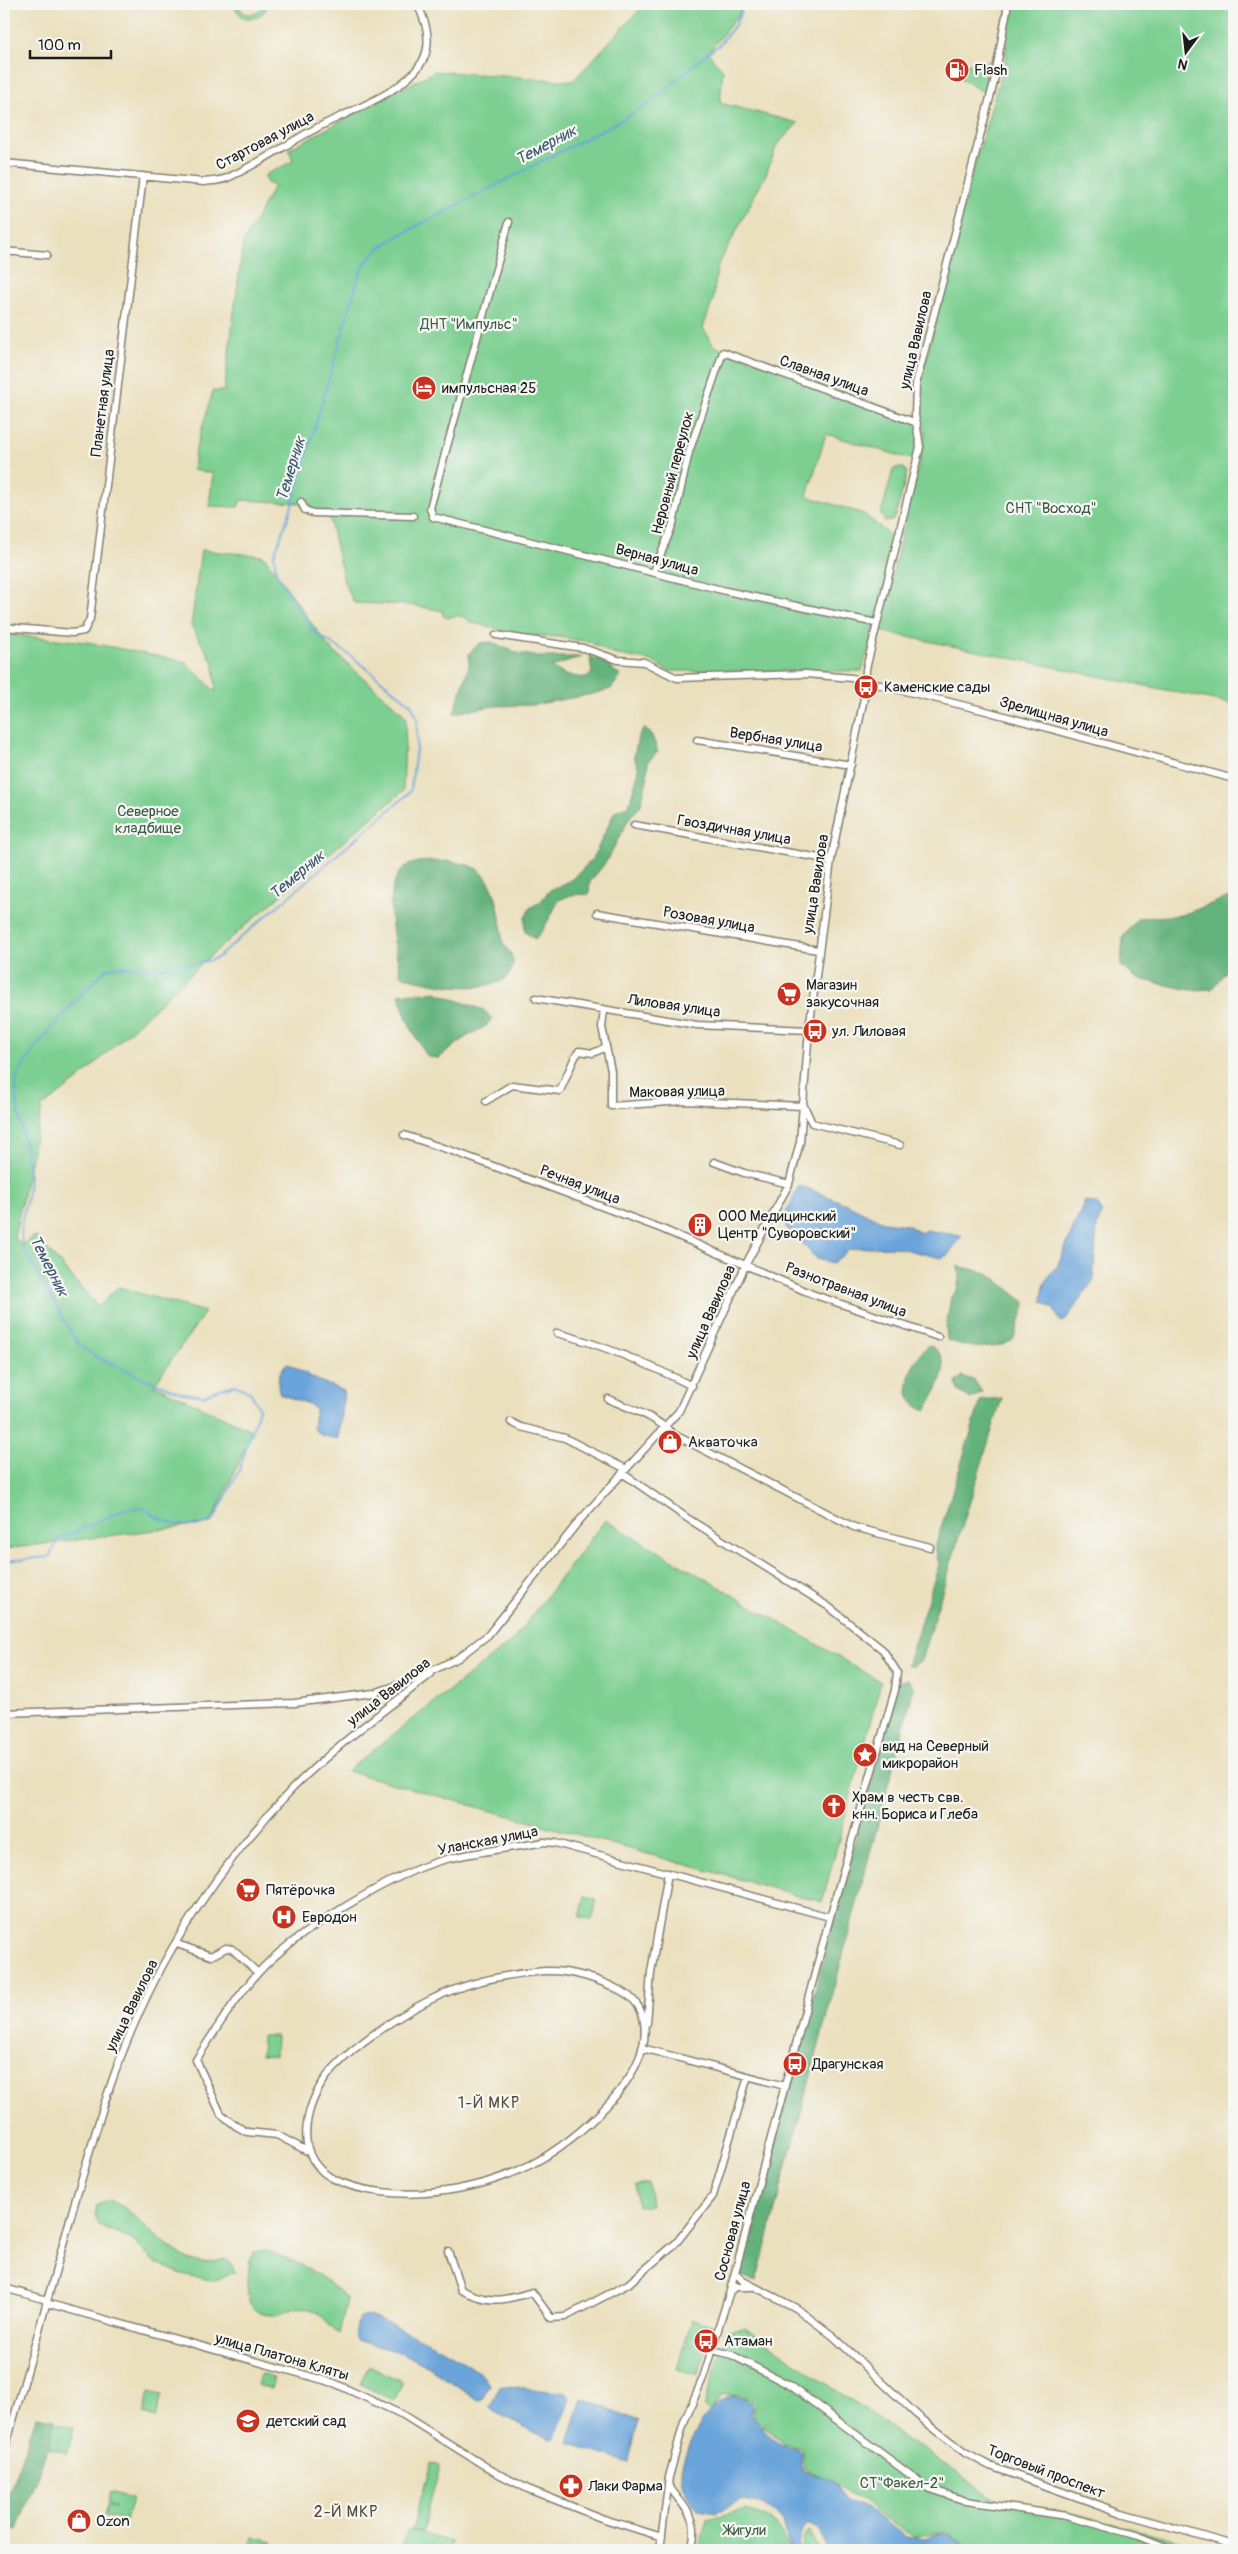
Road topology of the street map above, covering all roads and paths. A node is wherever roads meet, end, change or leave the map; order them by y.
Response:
1 (417, 4) edge
2 (1008, 4) edge
3 (4, 163) edge
4 (143, 176) junction
5 (508, 222) dead end
6 (4, 251) edge
7 (47, 255) dead end
8 (723, 352) joint
9 (917, 423) junction
10 (301, 502) dead end
11 (413, 516) dead end
12 (654, 572) junction
13 (876, 623) junction
14 (4, 627) edge
15 (496, 635) dead end
16 (865, 681) junction
17 (698, 740) dead end
18 (851, 765) junction
19 (1234, 779) edge
20 (634, 825) dead end
21 (831, 860) junction
22 (596, 913) dead end
23 (818, 950) junction
24 (536, 998) dead end
25 (604, 1009) junction
26 (809, 1030) junction
27 (606, 1047) junction
28 (486, 1101) dead end
29 (804, 1106) junction
30 (404, 1136) dead end
31 (900, 1145) dead end
32 (714, 1162) dead end
33 (789, 1184) junction
34 (746, 1264) junction
35 (557, 1333) dead end
36 (938, 1338) dead end
37 (692, 1386) junction
38 (608, 1399) dead end
39 (510, 1422) dead end
40 (665, 1426) junction
41 (624, 1471) junction
42 (930, 1547) dead end
43 (442, 1666) junction
44 (4, 1713) edge
45 (668, 1873) junction
46 (830, 1917) junction
47 (177, 1944) junction
48 (258, 1973) junction
49 (646, 2032) junction
50 (642, 2048) junction
51 (748, 2076) junction
52 (785, 2086) junction
53 (309, 2152) junction
54 (448, 2251) dead end
55 (735, 2272) junction
56 (4, 2288) edge
57 (754, 2288) junction
58 (730, 2291) junction
59 (47, 2302) junction
60 (713, 2350) junction
61 (4, 2452) edge
62 (669, 2486) junction
63 (662, 2537) junction
64 (1234, 2545) edge
65 (4, 2549) edge
66 (9, 2550) edge
67 (660, 2550) edge
68 (691, 2550) edge
69 (1174, 2550) edge

1 - 4 street, Стартовая улица
2 - 9 street, улица Вавилова
3 - 4 street, Стартовая улица
4 - 14 street, Планетная улица
5 - 12 street, Верная улица
6 - 7 street
8 - 9 street, Славная улица
8 - 12 street, Неровный переулок
9 - 13 street, улица Вавилова
10 - 11 street
12 - 13 street, Верная улица
13 - 16 street, улица Вавилова
15 - 16 street, Зрелищная улица
16 - 18 street, улица Вавилова
16 - 19 street, Зрелищная улица
17 - 18 street, Вербная улица
18 - 21 street, улица Вавилова
20 - 21 street, Гвоздичная улица
21 - 23 street, улица Вавилова
22 - 23 street, Розовая улица
23 - 26 street, улица Вавилова
24 - 25 street, Лиловая улица
25 - 26 street, Лиловая улица
25 - 27 street, Маковая улица
26 - 29 street, улица Вавилова
27 - 28 street
27 - 29 street, Маковая улица
29 - 31 street
29 - 33 street, улица Вавилова
30 - 34 street, Речная улица
32 - 33 street
33 - 34 street, улица Вавилова
34 - 36 street, Разнотравная улица
34 - 37 street, улица Вавилова
35 - 37 street
37 - 40 street, улица Вавилова
38 - 40 street
39 - 41 street
40 - 41 street, улица Вавилова
40 - 42 street
41 - 43 street, улица Вавилова
41 - 46 street, Сосновая улица
43 - 44 street, улица Вавилова
43 - 47 street, улица Вавилова
45 - 46 street, Уланская улица
45 - 48 street, Уланская улица
45 - 49 street
46 - 52 street, Сосновая улица
47 - 48 street
47 - 59 street, улица Вавилова
48 - 53 street, Уланская улица
49 - 50 street
49 - 53 street
50 - 51 street
50 - 53 street
51 - 52 street
51 - 54 street
52 - 55 street, Сосновая улица
55 - 57 street, Торговый проспект
55 - 58 street, Сосновая улица
56 - 59 street, улица Платона Кляты
57 - 58 street
57 - 64 street, Торговый проспект
58 - 60 street, Сосновая улица
59 - 61 street, улица Вавилова
59 - 63 street, улица Платона Кляты
60 - 62 street, Сосновая улица
60 - 69 street
62 - 63 street, Сосновая улица
62 - 68 street
63 - 67 street, Сосновая улица
65 - 66 street

